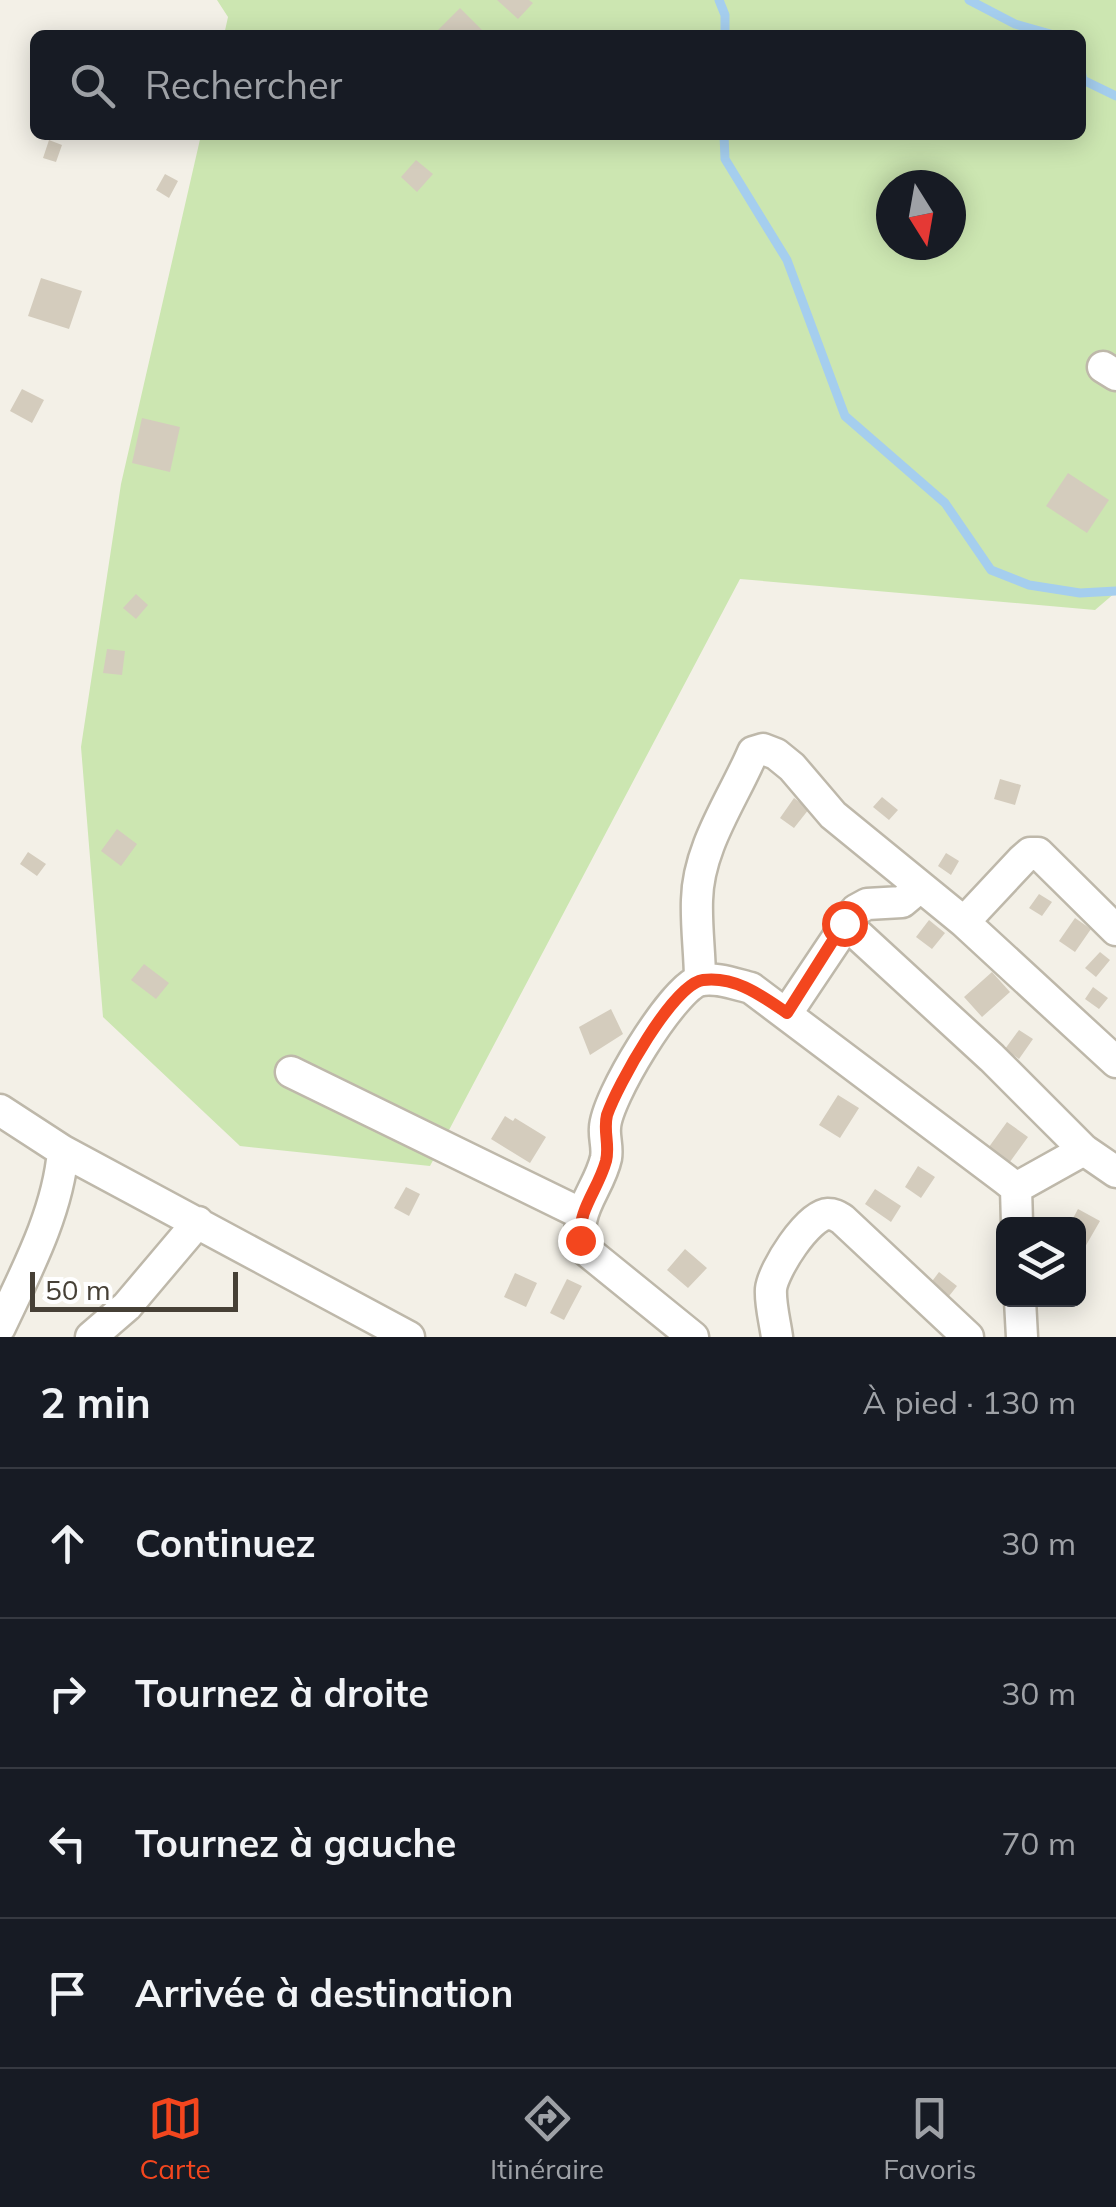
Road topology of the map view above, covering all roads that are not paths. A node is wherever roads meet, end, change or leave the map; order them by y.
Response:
1 (920, 887) junction
2 (964, 922) junction
3 (844, 923) junction
4 (1116, 930) edge
5 (700, 980) junction
6 (787, 1013) junction
7 (1116, 1062) edge
8 (291, 1072) dead end
9 (0, 1110) edge
10 (1084, 1150) junction
11 (63, 1151) junction
12 (1116, 1172) edge
13 (1016, 1188) junction
14 (582, 1214) junction
15 (1017, 1217) edge
16 (198, 1222) junction
17 (1020, 1307) edge
18 (0, 1326) edge
19 (92, 1337) edge
20 (410, 1337) edge
21 (693, 1337) edge
22 (777, 1337) edge
23 (968, 1337) edge
24 (1022, 1337) edge

1 - 2 street
1 - 3 street
1 - 5 street
2 - 4 street
2 - 7 street
3 - 6 street
3 - 10 street
5 - 6 street
5 - 14 street
6 - 13 street
8 - 14 street
9 - 11 street
10 - 12 street
10 - 13 street
11 - 16 street
11 - 18 street
13 - 15 street
14 - 21 street
16 - 19 street
16 - 20 street
17 - 24 street
22 - 23 street

